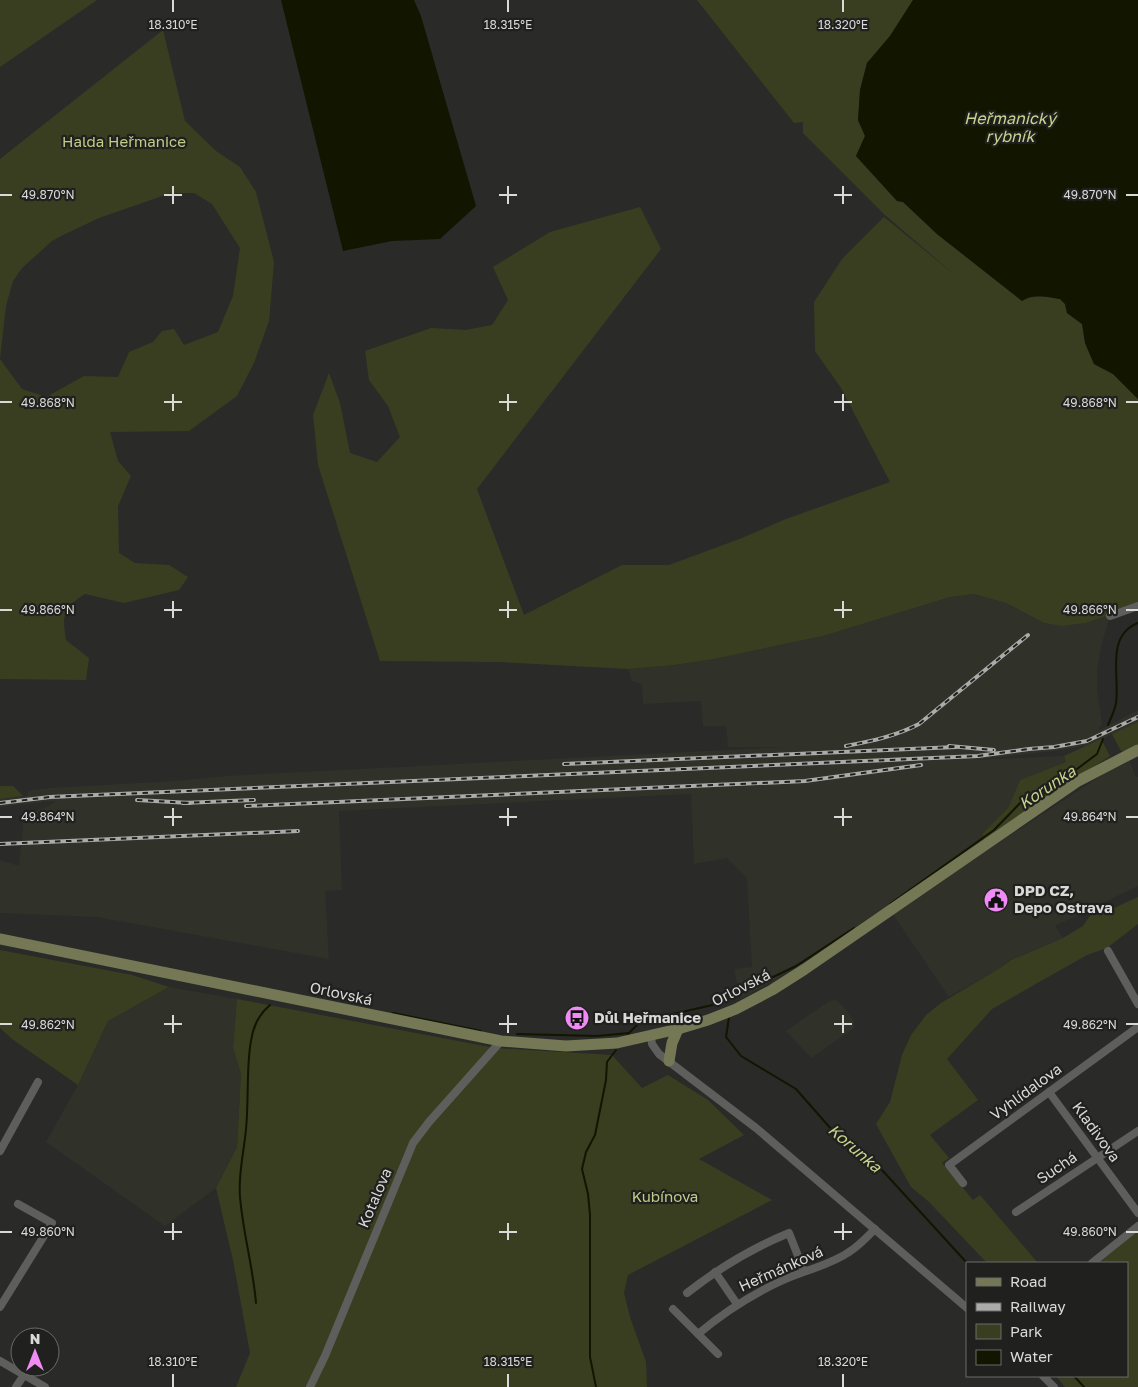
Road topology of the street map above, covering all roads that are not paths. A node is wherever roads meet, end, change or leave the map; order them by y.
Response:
1 (1138, 606) edge
2 (1110, 616) dead end
3 (1138, 750) edge
4 (0, 939) edge
5 (1108, 951) dead end
6 (1138, 1004) edge
7 (1138, 1027) edge
8 (678, 1029) junction
9 (651, 1036) junction
10 (501, 1041) junction
11 (669, 1061) junction
12 (38, 1082) dead end
13 (1049, 1092) junction
14 (1138, 1130) edge
15 (0, 1152) edge
16 (1097, 1158) junction
17 (963, 1183) dead end
18 (18, 1204) dead end
19 (1016, 1212) dead end
20 (1138, 1213) edge
21 (1138, 1226) edge
22 (875, 1229) junction
23 (1093, 1262) edge
24 (804, 1271) junction
25 (715, 1272) junction
26 (687, 1293) dead end
27 (736, 1304) junction
28 (0, 1307) edge
29 (966, 1307) edge
30 (673, 1308) dead end
31 (698, 1334) junction
32 (718, 1354) dead end
33 (28, 1377) edge
34 (1044, 1377) edge
35 (45, 1387) edge
36 (310, 1387) edge
37 (1054, 1387) edge

1 - 2 street
3 - 8 main road, Orlovská
4 - 10 main road, Orlovská
5 - 6 street
7 - 13 street, Vyhlídalova
8 - 9 main road, Orlovská
8 - 11 main road
9 - 10 main road, Orlovská
9 - 11 street
10 - 36 street, Kotalova
11 - 22 street
12 - 15 street
13 - 16 street, Kladivova
13 - 17 street, Vyhlídalova
14 - 16 street, Suchá
16 - 19 street, Suchá
16 - 20 street, Kladivova
18 - 28 street
21 - 23 street
22 - 24 street, Heřmánková
22 - 29 street
24 - 25 street
24 - 27 street, Heřmánková
25 - 26 street
25 - 27 street
27 - 31 street, Heřmánková
30 - 31 street
31 - 32 street
33 - 35 street
34 - 37 street

